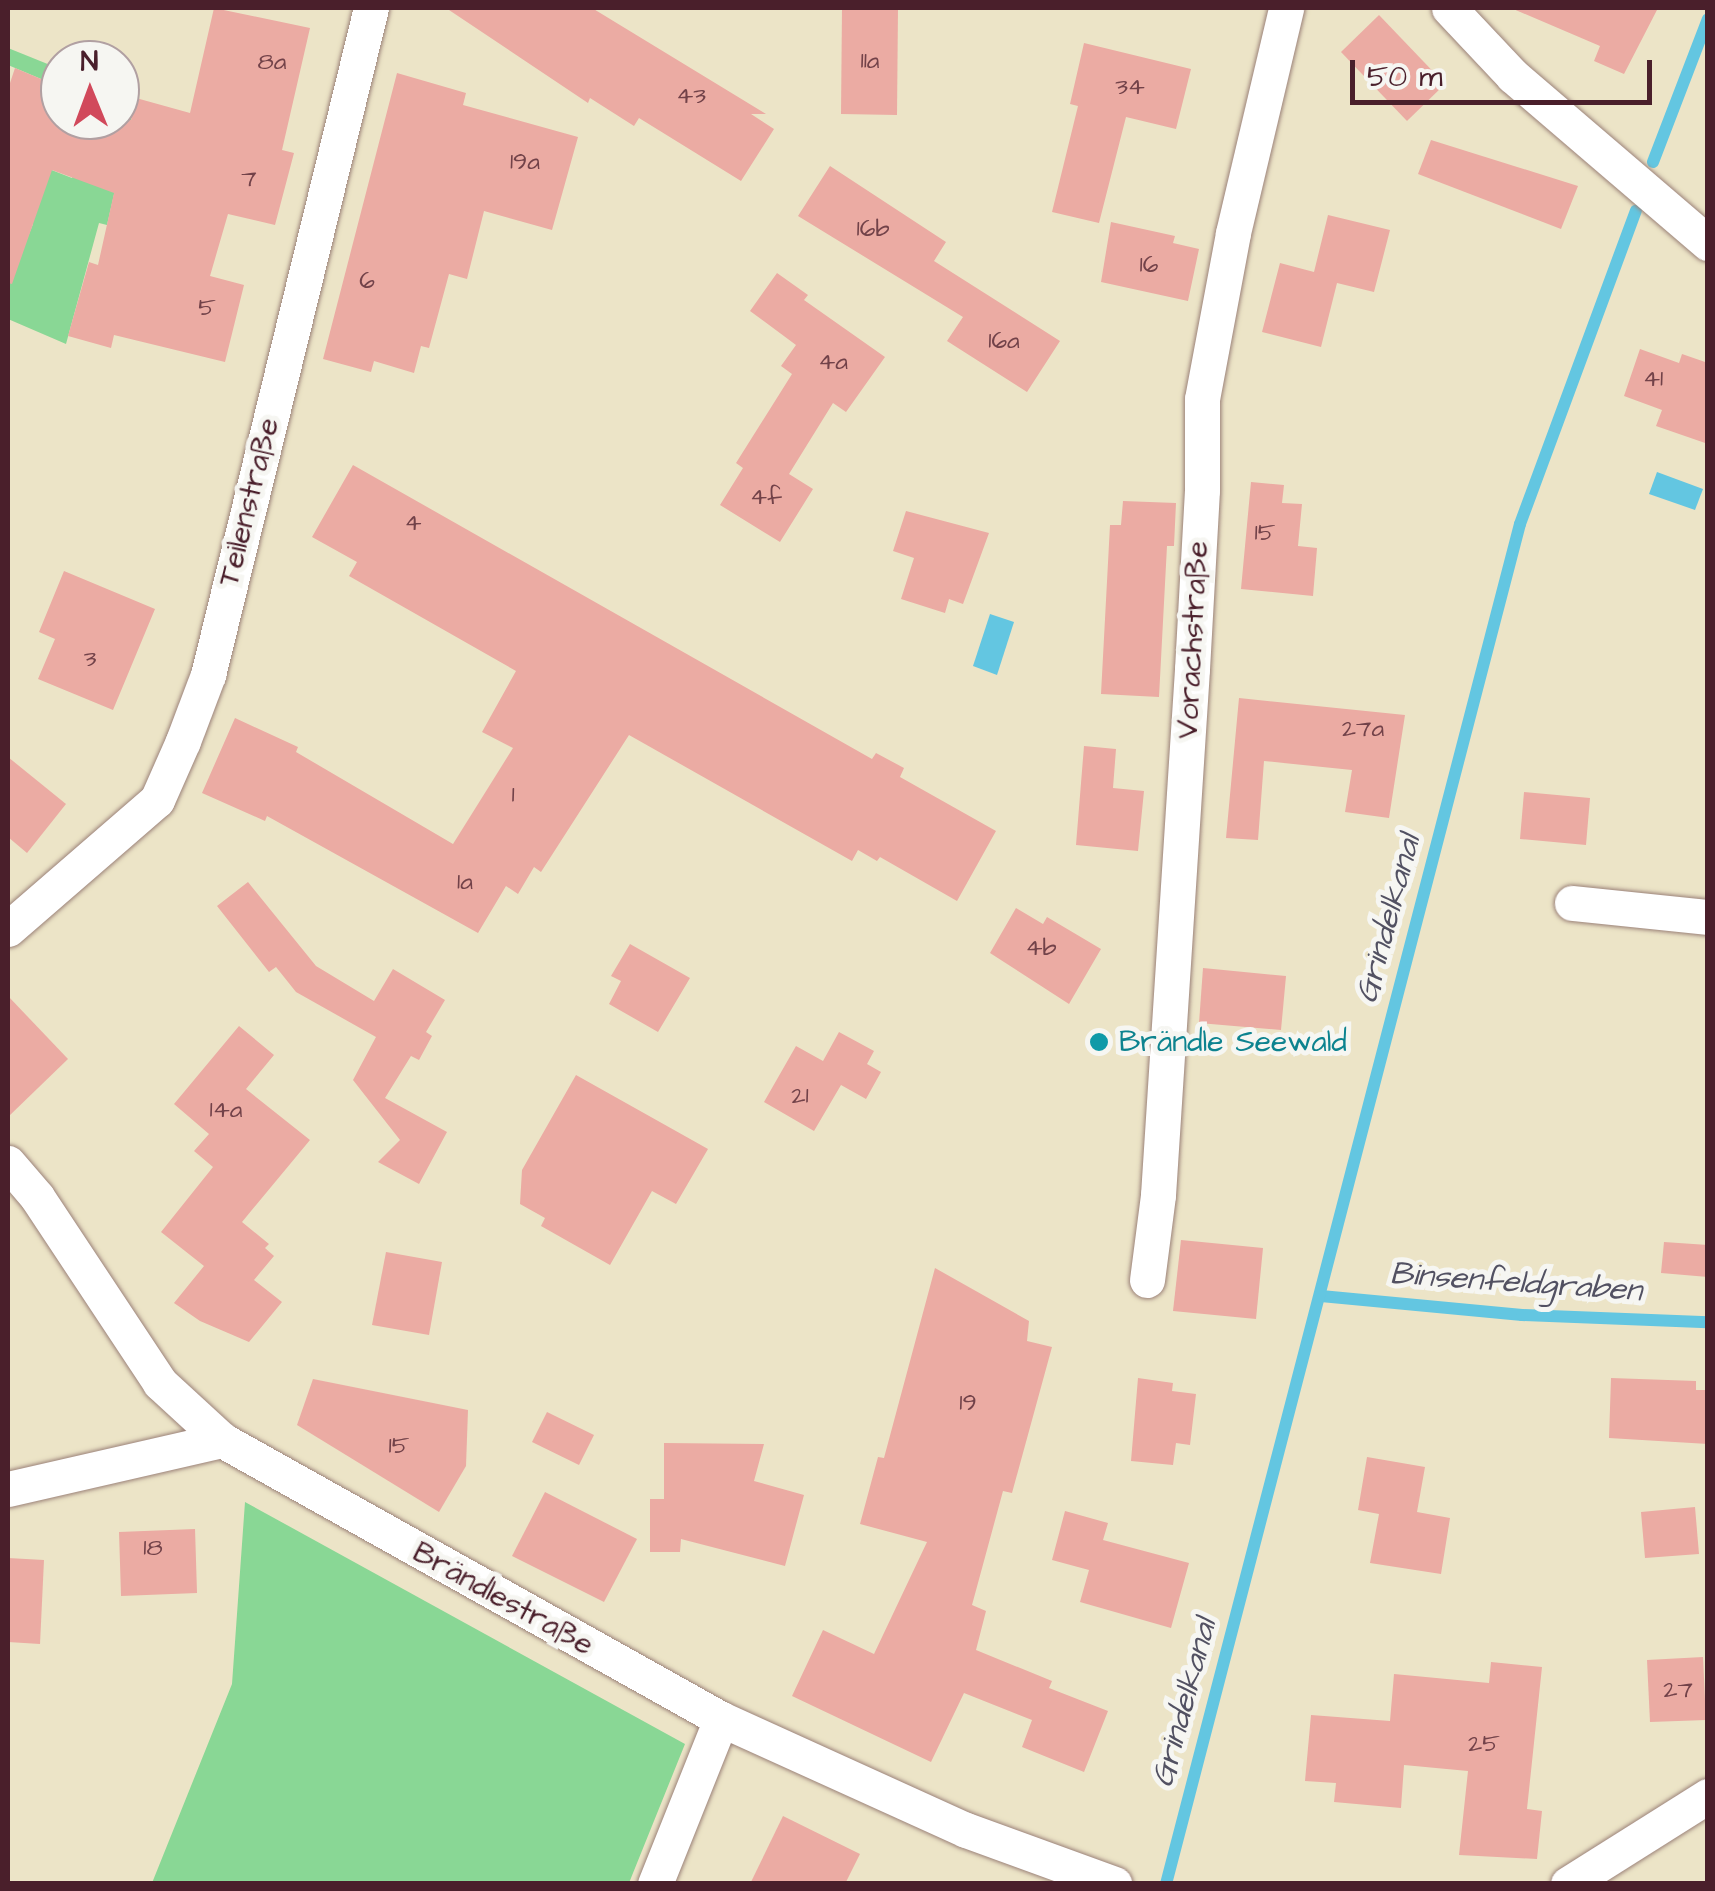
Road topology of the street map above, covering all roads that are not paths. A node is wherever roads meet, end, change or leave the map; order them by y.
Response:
1 (371, 8) edge
2 (1286, 8) edge
3 (1450, 8) edge
4 (1708, 243) edge
5 (1572, 903) dead end
6 (1708, 917) edge
7 (8, 929) edge
8 (8, 1163) edge
9 (1147, 1280) dead end
10 (222, 1440) junction
11 (8, 1490) edge
12 (721, 1720) junction
13 (1708, 1796) edge
14 (655, 1884) edge
15 (1114, 1884) edge
16 (1568, 1884) edge

1 - 7 street, Teilenstraße
2 - 9 street, Vorachstraße
3 - 4 street
5 - 6 street
8 - 10 street, Brändlestraße
10 - 11 street
10 - 12 street, Brändlestraße
12 - 14 street
12 - 15 street, Brändlestraße
13 - 16 street

